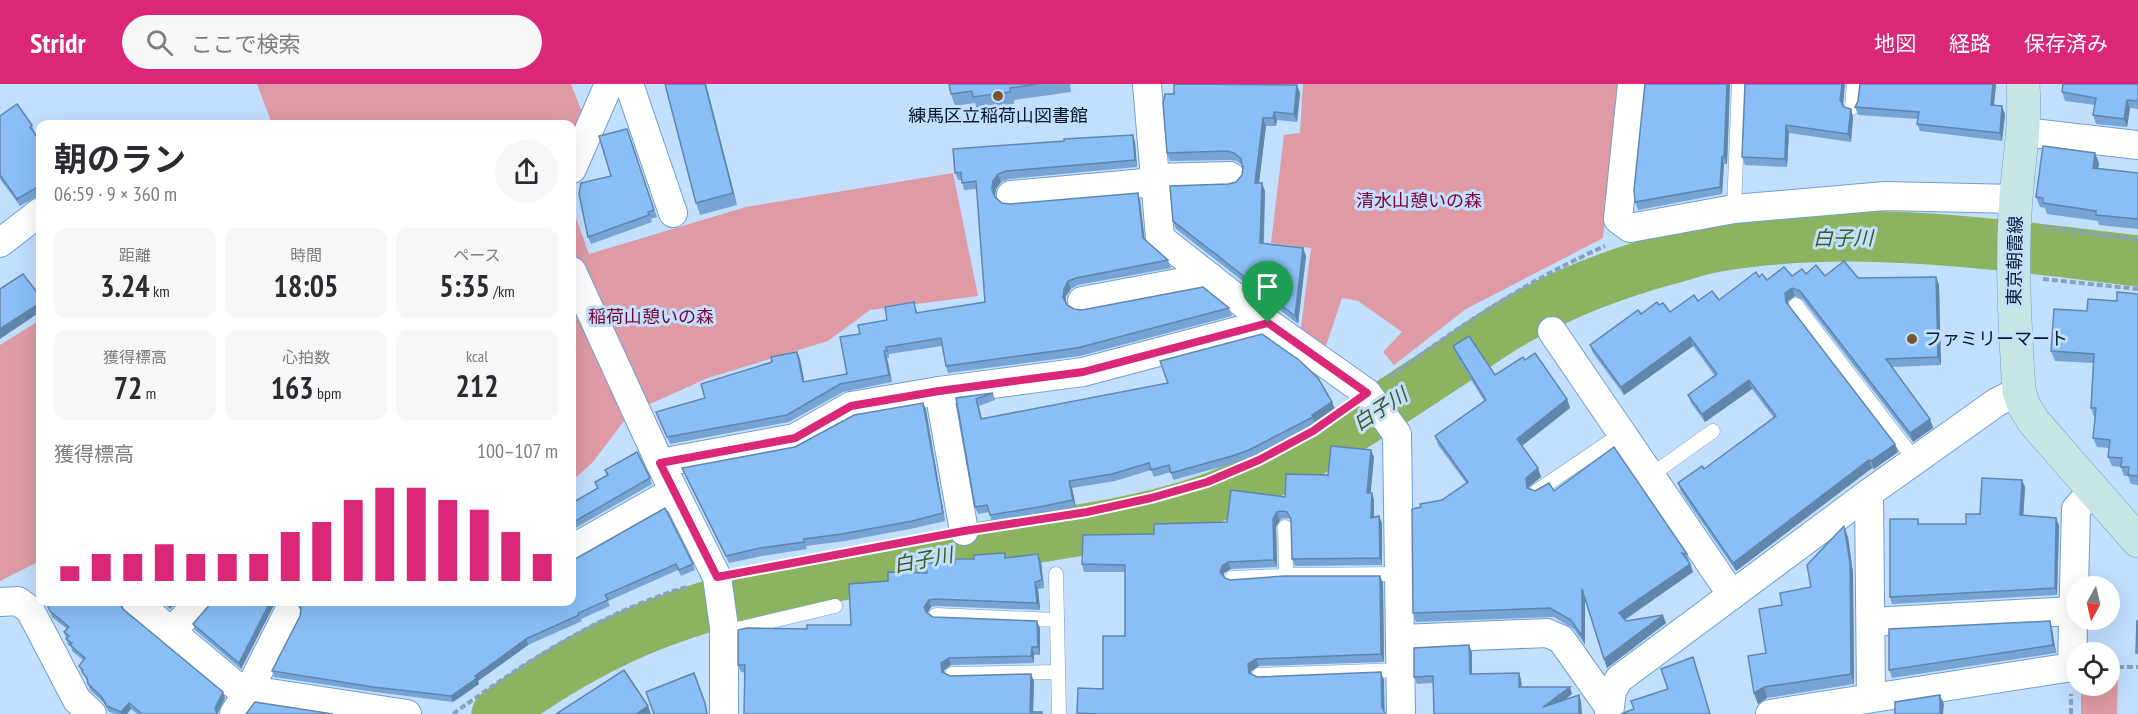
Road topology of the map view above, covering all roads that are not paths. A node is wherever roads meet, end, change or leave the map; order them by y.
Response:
1 (609, 84) edge
2 (629, 84) edge
3 (1147, 84) edge
4 (1632, 84) edge
5 (1739, 84) edge
6 (1854, 84) edge
7 (2023, 84) edge
8 (1852, 108) edge
9 (2024, 132) junction
10 (2138, 145) edge
11 (576, 160) edge
12 (1230, 176) dead end
13 (1155, 180) junction
14 (1011, 195) dead end
15 (1734, 209) junction
16 (673, 213) dead end
17 (36, 214) edge
18 (2016, 214) junction
19 (4, 230) edge
20 (1210, 278) junction
21 (576, 280) edge
22 (1082, 301) dead end
23 (1796, 305) edge
24 (1268, 323) junction
25 (1552, 331) dead end
26 (939, 391) junction
27 (2019, 391) junction
28 (1713, 431) dead end
29 (1621, 434) junction
30 (1915, 460) junction
31 (660, 463) junction
32 (1650, 476) junction
33 (2093, 490) junction
34 (674, 491) junction
35 (1538, 491) edge
36 (1869, 493) junction
37 (1285, 527) dead end
38 (964, 531) road end
39 (2138, 541) edge
40 (576, 547) edge
41 (1287, 573) junction
42 (1056, 574) dead end
43 (1400, 574) junction
44 (2074, 576) edge
45 (1232, 578) edge
46 (1732, 595) junction
47 (0, 602) edge
48 (141, 606) edge
49 (196, 606) edge
50 (835, 606) dead end
51 (2066, 611) edge
52 (287, 615) dead end
53 (936, 615) edge
54 (1057, 620) junction
55 (1870, 622) junction
56 (724, 629) junction
57 (2073, 630) edge
58 (172, 631) junction
59 (1401, 639) junction
60 (1402, 670) junction
61 (1058, 672) junction
62 (952, 674) edge
63 (1259, 675) edge
64 (243, 699) edge
65 (1875, 703) edge
66 (1609, 711) edge
67 (92, 714) edge
68 (407, 714) edge
69 (724, 714) edge
70 (1059, 714) edge
71 (1401, 714) edge
72 (1770, 714) edge

1 - 11 street
2 - 16 street
3 - 13 street
4 - 15 street
5 - 15 lane
6 - 8 lane
7 - 9 main road, 東京朝霞線
9 - 10 street
9 - 18 main road, 東京朝霞線
12 - 13 street
13 - 14 street
13 - 20 street
15 - 18 street
17 - 19 street
18 - 27 main road, 東京朝霞線
20 - 22 street
20 - 24 street
21 - 31 street
23 - 30 lane
24 - 26 street
24 - 43 street
25 - 29 street
26 - 31 street
26 - 38 street
27 - 30 street
27 - 33 main road, 東京朝霞線
28 - 32 lane
29 - 32 street
29 - 35 lane
30 - 36 street
31 - 34 street
32 - 46 street
33 - 39 main road, 東京朝霞線
33 - 44 street
34 - 40 street
34 - 56 street
36 - 46 street
36 - 55 street
37 - 41 lane
41 - 43 lane
41 - 45 lane
42 - 54 lane
43 - 59 street
46 - 66 street
47 - 67 street
48 - 58 street
49 - 58 street
50 - 56 lane
51 - 55 street
52 - 64 street
53 - 54 lane
54 - 61 lane
55 - 65 street
56 - 69 street
57 - 65 street
58 - 64 street
59 - 60 street
59 - 66 street
60 - 63 lane
60 - 71 street
61 - 62 lane
61 - 70 lane
64 - 68 street
65 - 72 street

